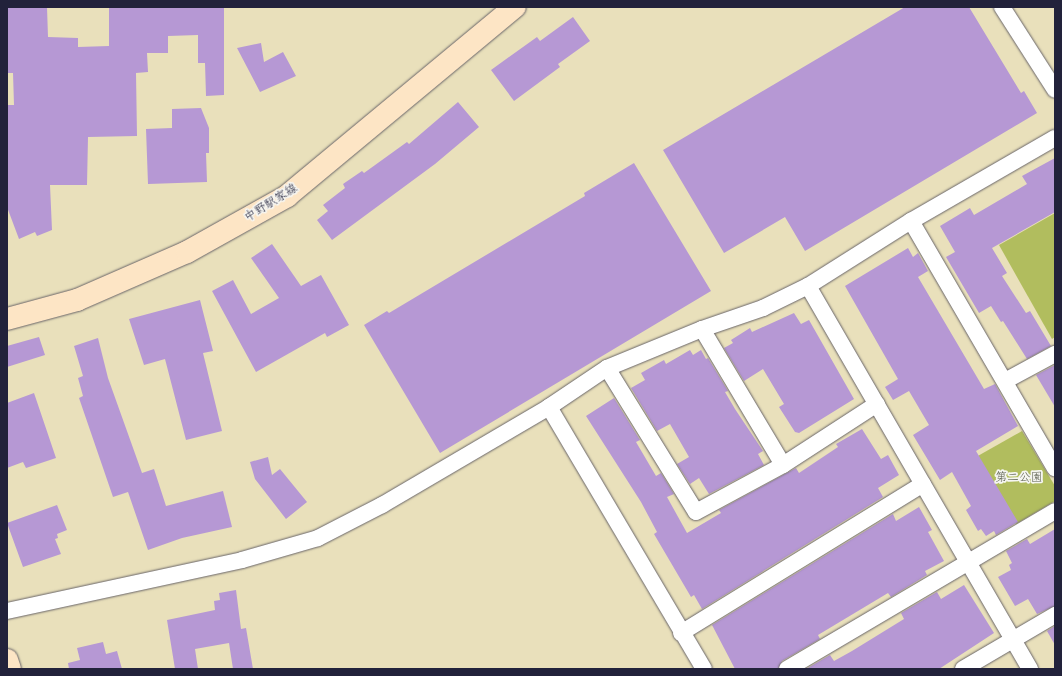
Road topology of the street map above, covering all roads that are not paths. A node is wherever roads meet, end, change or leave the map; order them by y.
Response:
1 (515, 7) edge
2 (1002, 7) edge
3 (1055, 90) edge
4 (1055, 138) edge
5 (911, 221) junction
6 (808, 286) junction
7 (7, 319) edge
8 (702, 329) junction
9 (1055, 354) edge
10 (607, 368) junction
11 (1005, 381) junction
12 (876, 404) junction
13 (549, 407) junction
14 (783, 465) junction
15 (1055, 468) edge
16 (923, 484) junction
17 (1055, 511) edge
18 (968, 561) junction
19 (7, 611) edge
20 (1055, 615) edge
21 (681, 633) junction
22 (1013, 638) junction
23 (7, 660) edge
24 (10, 669) edge
25 (704, 669) edge
26 (787, 669) edge
27 (963, 669) edge
28 (1030, 669) edge

1 - 7 main road, 中野駅家線
2 - 3 street
4 - 5 street
5 - 6 street
5 - 11 street
6 - 8 street
6 - 12 street
8 - 10 street
8 - 14 street
9 - 11 street
10 - 13 street
10 - 14 street
11 - 15 street
12 - 14 street
12 - 16 street
13 - 19 street
13 - 21 street
16 - 18 street
16 - 21 street
17 - 18 street
18 - 22 street
18 - 26 street
20 - 22 street
21 - 25 street
22 - 27 street
22 - 28 street
23 - 24 main road

